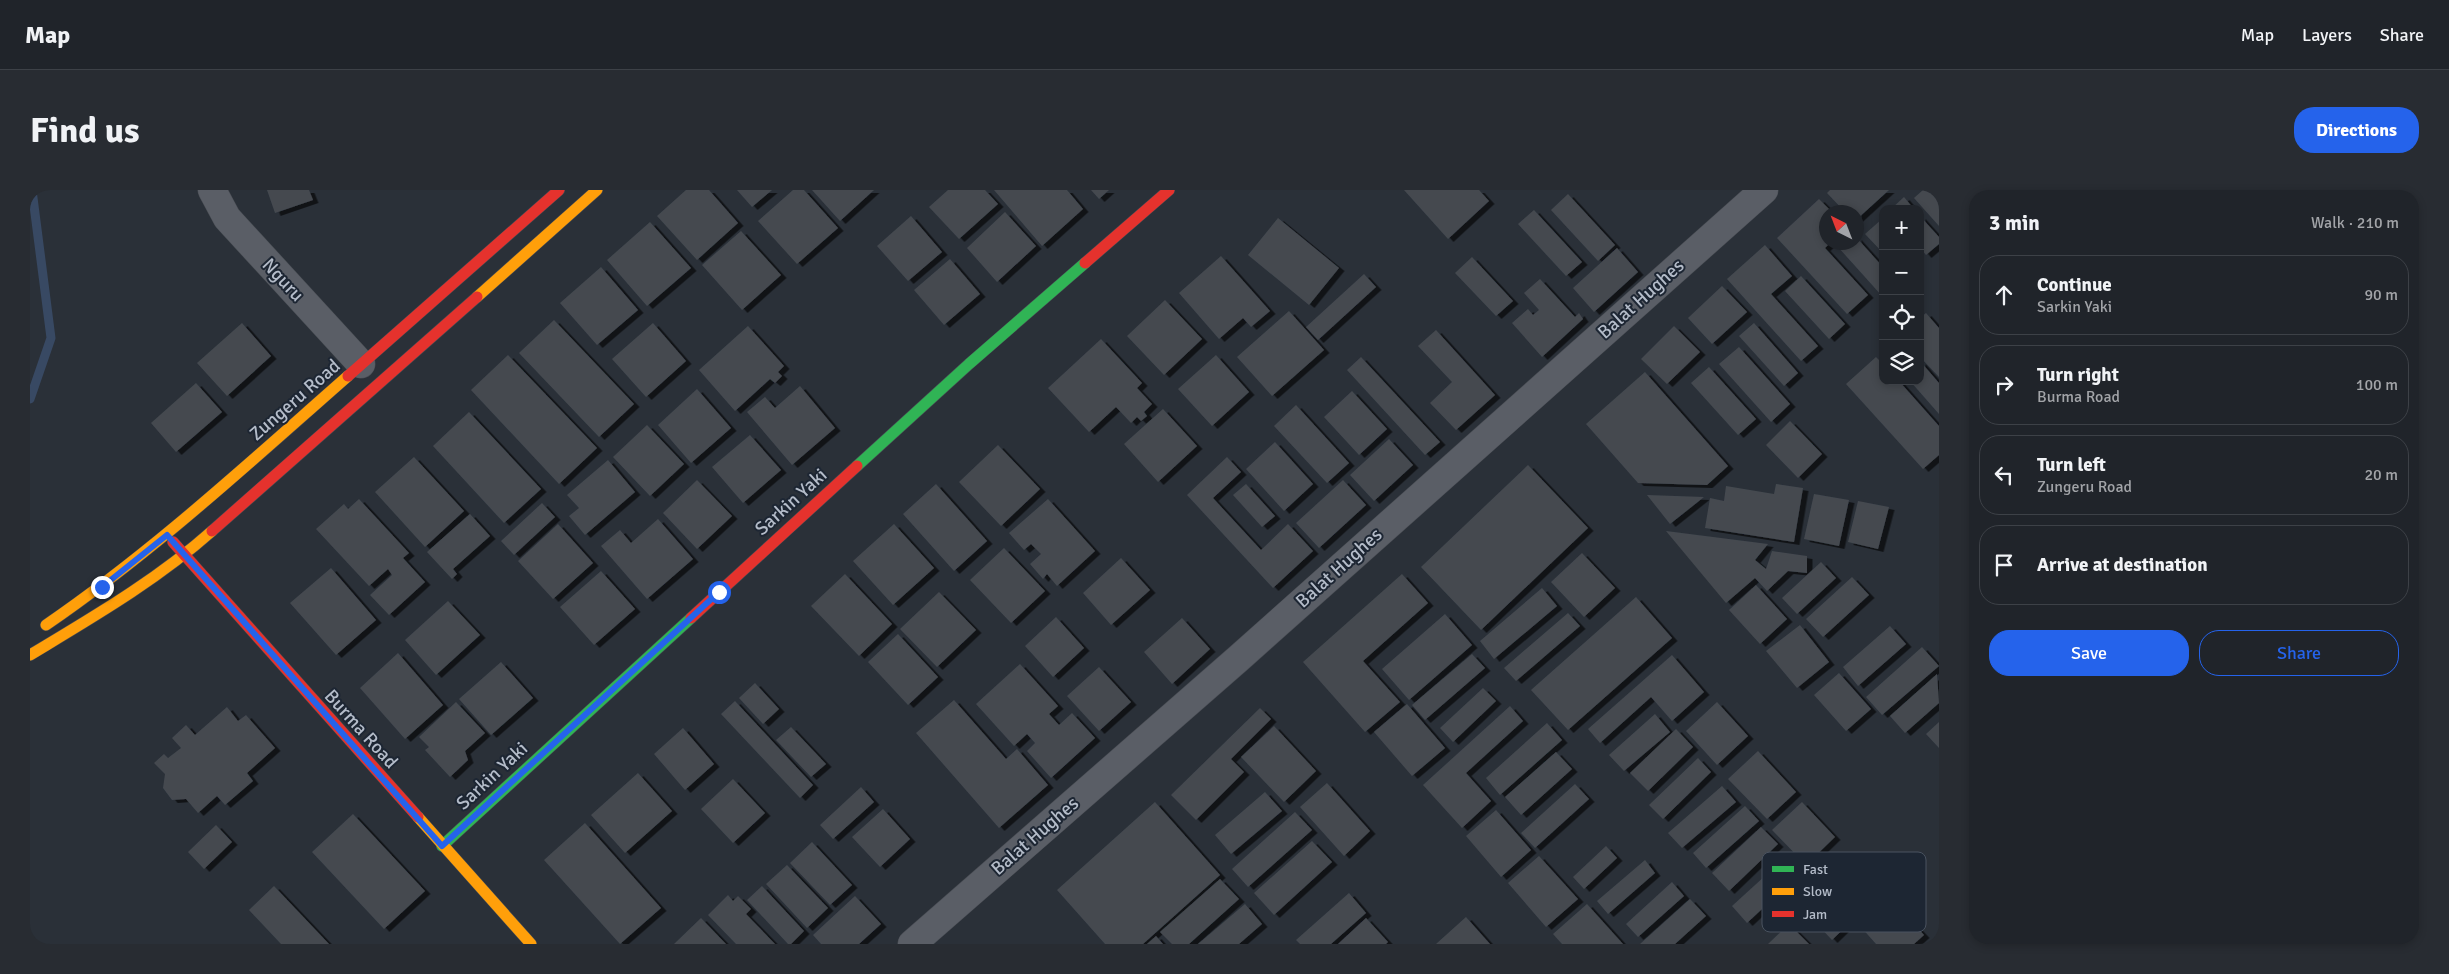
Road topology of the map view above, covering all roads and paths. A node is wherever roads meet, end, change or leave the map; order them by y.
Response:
1 (212, 190) edge
2 (559, 190) edge
3 (597, 190) edge
4 (1169, 190) edge
5 (1764, 190) edge
6 (361, 364) junction
7 (167, 535) junction
8 (184, 555) junction
9 (42, 628) dead end
10 (30, 655) edge
11 (442, 846) junction
12 (531, 944) edge
13 (912, 944) edge

1 - 6 street, Nguru
2 - 6 street, Zungeru Road
3 - 8 street
4 - 11 street, Sarkin Yaki
5 - 13 street, Balat Hughes
6 - 7 street, Zungeru Road
7 - 8 street, Burma Road
7 - 9 street, Zungeru Road
8 - 10 street
8 - 11 street, Burma Road
11 - 12 street, Burma Road

